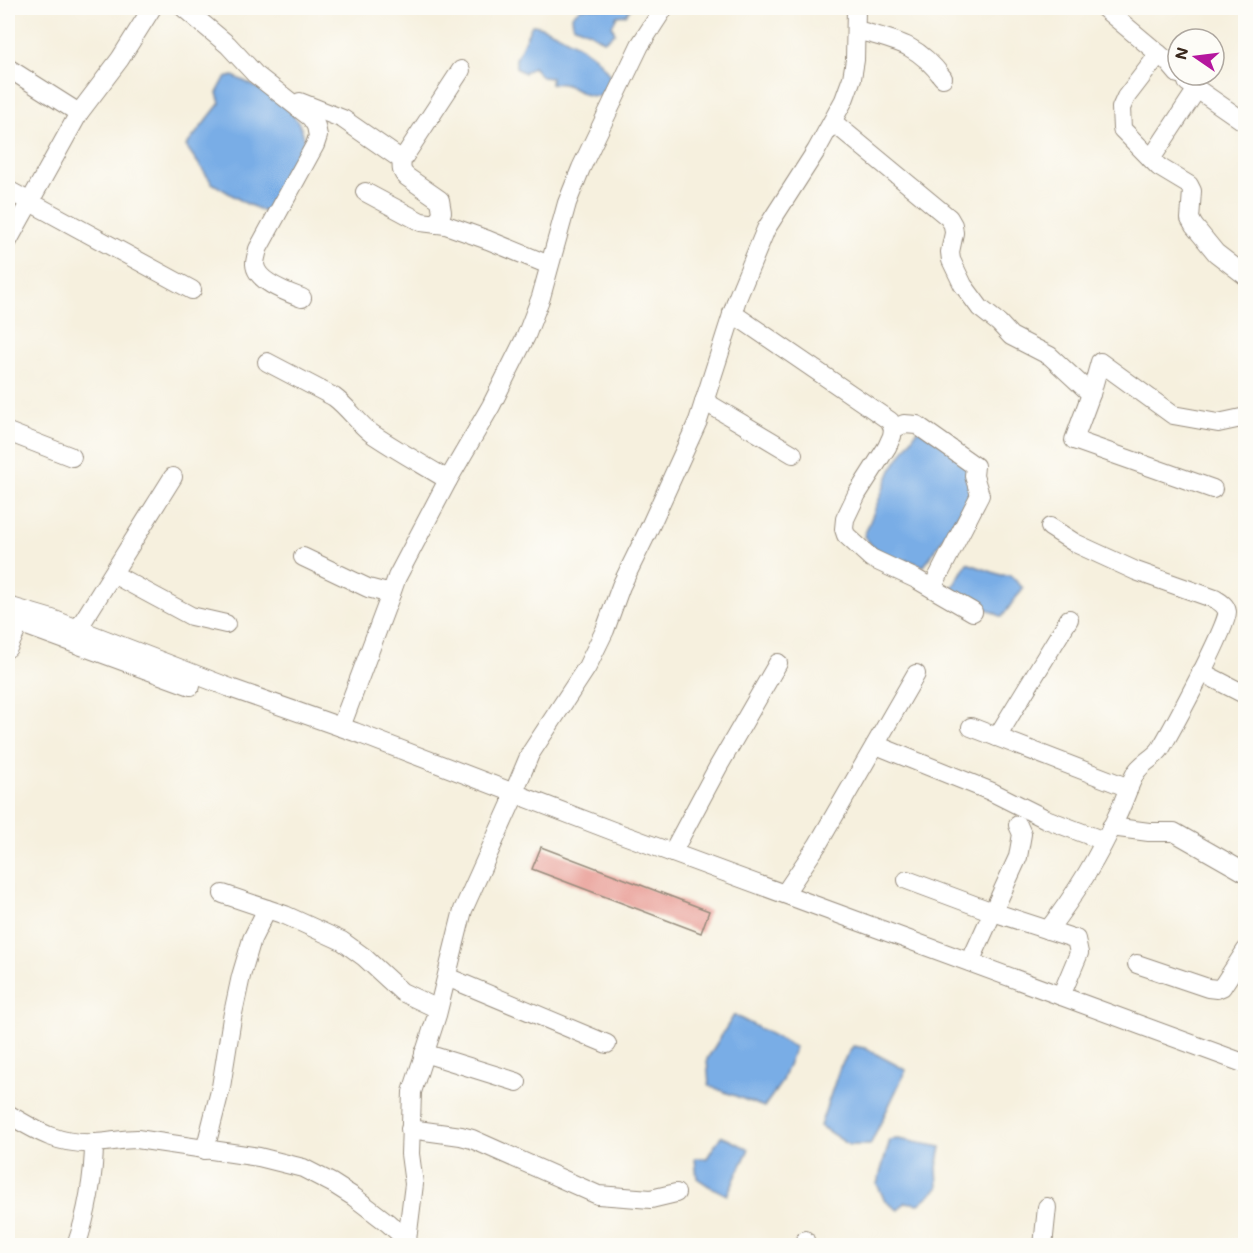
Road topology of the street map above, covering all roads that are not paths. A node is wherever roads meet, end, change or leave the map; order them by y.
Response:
1 (152, 8) edge
2 (184, 8) edge
3 (664, 8) edge
4 (856, 8) edge
5 (1104, 8) edge
6 (856, 30) junction
7 (1159, 54) junction
8 (1166, 61) edge
9 (8, 68) edge
10 (462, 70) dead end
11 (944, 78) dead end
12 (1194, 87) edge
13 (1197, 89) junction
14 (285, 96) junction
15 (79, 113) junction
16 (833, 122) junction
17 (1245, 123) edge
18 (1151, 159) junction
19 (402, 160) junction
20 (8, 190) edge
21 (365, 192) dead end
22 (30, 201) junction
23 (437, 224) junction
24 (8, 241) edge
25 (549, 265) junction
26 (1245, 276) edge
27 (192, 290) dead end
28 (302, 298) dead end
29 (732, 313) junction
30 (267, 362) dead end
31 (1091, 394) junction
32 (704, 401) junction
33 (1245, 417) edge
34 (893, 429) junction
35 (8, 432) edge
36 (793, 454) dead end
37 (72, 457) dead end
38 (173, 477) dead end
39 (448, 480) junction
40 (1213, 489) dead end
41 (1050, 527) dead end
42 (303, 556) dead end
43 (113, 574) junction
44 (932, 588) junction
45 (391, 594) junction
46 (8, 606) edge
47 (973, 612) dead end
48 (1069, 619) dead end
49 (14, 621) edge
50 (226, 624) dead end
51 (78, 629) junction
52 (8, 648) edge
53 (778, 663) dead end
54 (1202, 672) junction
55 (916, 674) dead end
56 (1245, 695) edge
57 (342, 727) junction
58 (971, 727) dead end
59 (998, 737) junction
60 (876, 745) junction
61 (1128, 788) junction
62 (512, 797) junction
63 (1018, 825) dead end
64 (1108, 834) junction
65 (672, 853) junction
66 (1245, 873) edge
67 (907, 880) dead end
68 (223, 894) dead end
69 (785, 894) junction
70 (267, 909) junction
71 (993, 912) junction
72 (1048, 930) junction
73 (1245, 951) edge
74 (970, 962) junction
75 (1137, 964) dead end
76 (447, 977) junction
77 (1041, 995) junction
78 (1061, 996) junction
79 (438, 1009) junction
80 (607, 1044) dead end
81 (424, 1053) junction
82 (1245, 1064) edge
83 (1245, 1076) edge
84 (517, 1082) dead end
85 (8, 1114) edge
86 (410, 1129) junction
87 (94, 1143) junction
88 (205, 1150) junction
89 (676, 1193) dead end
90 (1047, 1207) dead end
91 (407, 1243) edge
92 (76, 1245) edge
93 (1043, 1245) edge

1 - 15 street
2 - 14 street
3 - 25 street
4 - 6 street
5 - 7 street
6 - 11 street
6 - 16 street
7 - 8 street
7 - 18 street
9 - 15 street
10 - 19 street
12 - 13 street
13 - 17 street
13 - 18 street
14 - 19 street
14 - 28 street
15 - 22 street
16 - 29 street
16 - 31 street
18 - 26 street
19 - 23 street
20 - 22 street
21 - 23 street
22 - 24 street
22 - 27 street
23 - 25 street
25 - 39 street
29 - 32 street
29 - 34 street
30 - 39 street
31 - 33 street
31 - 40 street
32 - 36 street
32 - 62 street
34 - 44 street
34 - 44 street
35 - 37 street
38 - 43 street
39 - 45 street
41 - 54 street
42 - 45 street
43 - 50 street
43 - 51 street
44 - 47 street
45 - 57 street
46 - 51 street
48 - 59 street
49 - 52 street
49 - 62 street
51 - 57 street
53 - 65 street
54 - 56 street
54 - 61 street
55 - 60 street
57 - 62 street
58 - 59 street
59 - 61 street
60 - 64 street
60 - 69 street
61 - 64 street
62 - 65 street
62 - 76 street
62 - 77 street
63 - 71 street
64 - 66 street
64 - 72 street
65 - 69 street
67 - 71 street
68 - 70 street
69 - 74 street
70 - 79 street
70 - 88 street
71 - 72 street
71 - 74 street
72 - 78 street
73 - 75 street
74 - 77 street
76 - 79 street
76 - 80 street
77 - 78 street
77 - 83 street
78 - 82 street
79 - 81 street
81 - 84 street
81 - 86 street
85 - 87 street
86 - 89 street
86 - 91 street
87 - 88 street
87 - 92 street
88 - 91 street
90 - 93 street

